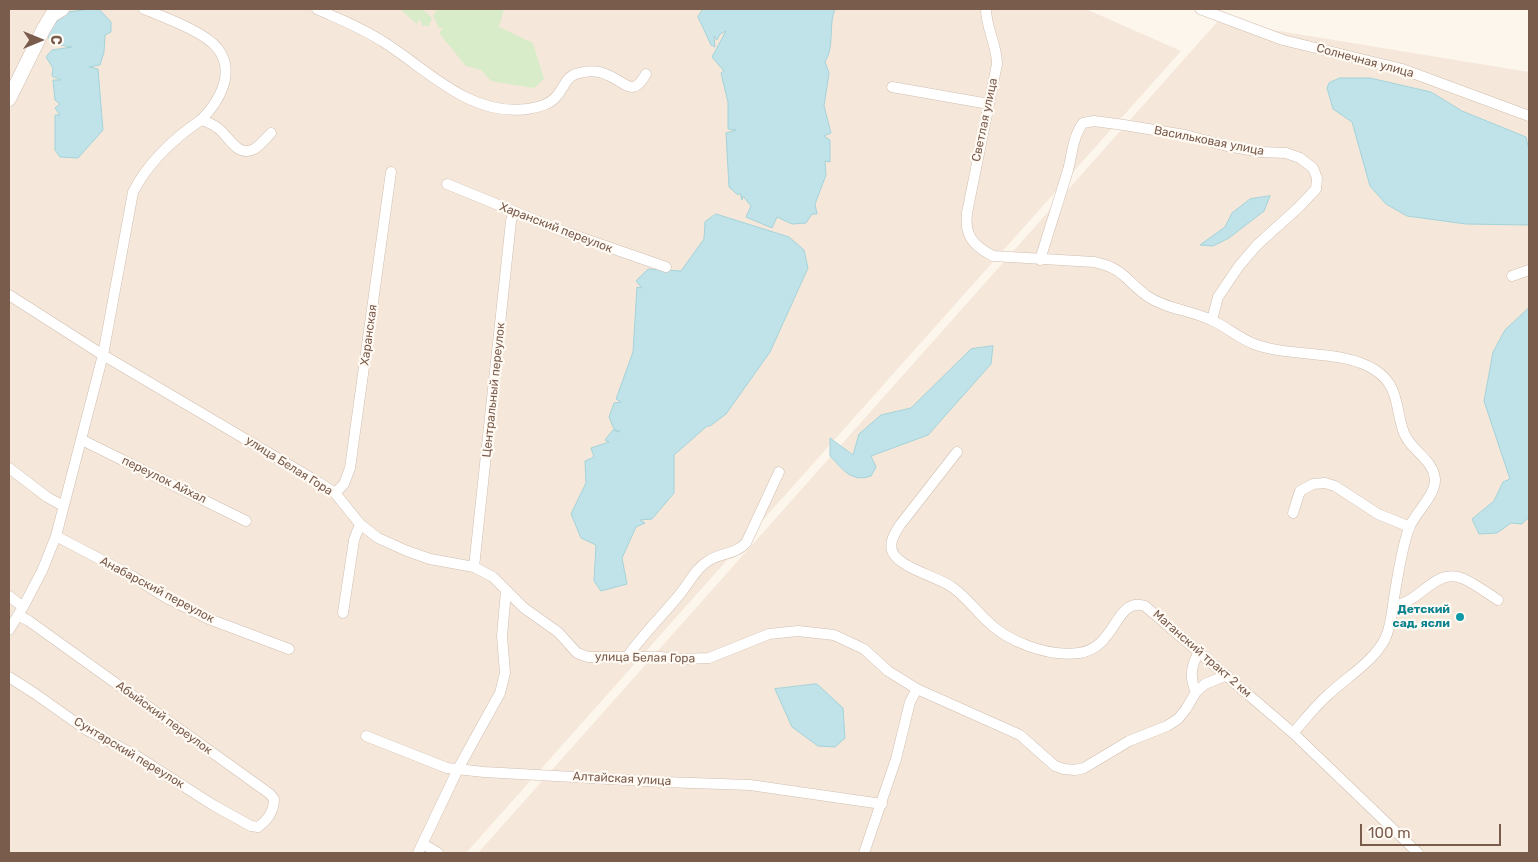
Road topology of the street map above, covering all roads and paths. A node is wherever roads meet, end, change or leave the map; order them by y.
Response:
1 (62, 9) edge
2 (144, 9) edge
3 (317, 9) edge
4 (986, 9) edge
5 (1200, 9) edge
6 (646, 74) dead end
7 (892, 87) dead end
8 (9, 99) edge
9 (989, 104) junction
10 (1529, 116) edge
11 (201, 120) junction
12 (272, 133) dead end
13 (391, 172) dead end
14 (447, 184) dead end
15 (514, 212) junction
16 (1040, 260) junction
17 (666, 267) dead end
18 (1529, 270) edge
19 (1512, 276) dead end
20 (9, 295) edge
21 (1212, 320) junction
22 (103, 355) junction
23 (82, 440) junction
24 (957, 452) dead end
25 (9, 468) edge
26 (779, 472) dead end
27 (335, 493) junction
28 (63, 506) junction
29 (1293, 513) dead end
30 (246, 521) dead end
31 (360, 524) junction
32 (1410, 527) junction
33 (56, 536) junction
34 (474, 567) junction
35 (506, 591) junction
36 (9, 596) edge
37 (1498, 600) dead end
38 (1393, 606) junction
39 (21, 611) junction
40 (343, 613) dead end
41 (9, 630) edge
42 (289, 649) dead end
43 (1199, 652) junction
44 (627, 656) junction
45 (1227, 675) junction
46 (9, 677) edge
47 (917, 689) junction
48 (1196, 692) junction
49 (1293, 733) junction
50 (366, 736) dead end
51 (458, 769) junction
52 (882, 804) junction
53 (251, 826) joint
54 (421, 849) edge
55 (438, 853) edge
56 (864, 853) edge
57 (1418, 853) edge

1 - 8 street
2 - 11 street
3 - 6 street
4 - 9 street, Светлая улица
5 - 10 street, Солнечная улица
7 - 9 street
9 - 16 street, Светлая улица
11 - 12 street
11 - 22 street
13 - 27 street, Харанская
14 - 15 street, Харанский переулок
15 - 17 street, Харанский переулок
15 - 34 street, Центральный переулок
16 - 21 street
16 - 21 street, Васильковая улица
18 - 19 street
20 - 22 street, улица Белая Гора
21 - 32 street
22 - 23 street
22 - 27 street, улица Белая Гора
23 - 28 street
23 - 30 street, переулок Айхал
24 - 43 street, Маганский тракт 2 км
25 - 28 street
26 - 44 street
27 - 31 street, улица Белая Гора
28 - 33 street
29 - 32 street
31 - 34 street, улица Белая Гора
31 - 40 street
32 - 38 street
33 - 39 street
33 - 42 street, Анабарский переулок
34 - 35 street, улица Белая Гора
35 - 44 street, улица Белая Гора
35 - 51 street
36 - 39 street, Абыйский переулок
37 - 38 street
38 - 49 street
39 - 41 street
39 - 53 street, Абыйский переулок
43 - 45 street, Маганский тракт 2 км
43 - 48 street
44 - 47 street, улица Белая Гора
45 - 48 street, улица Белая Гора
45 - 49 street, Маганский тракт 2 км
46 - 53 street, Сунтарский переулок
47 - 48 street, улица Белая Гора
47 - 52 street
49 - 57 street, Маганский тракт 2 км
50 - 51 street, Алтайская улица
51 - 52 street, Алтайская улица
51 - 54 street
52 - 56 street
54 - 55 street

